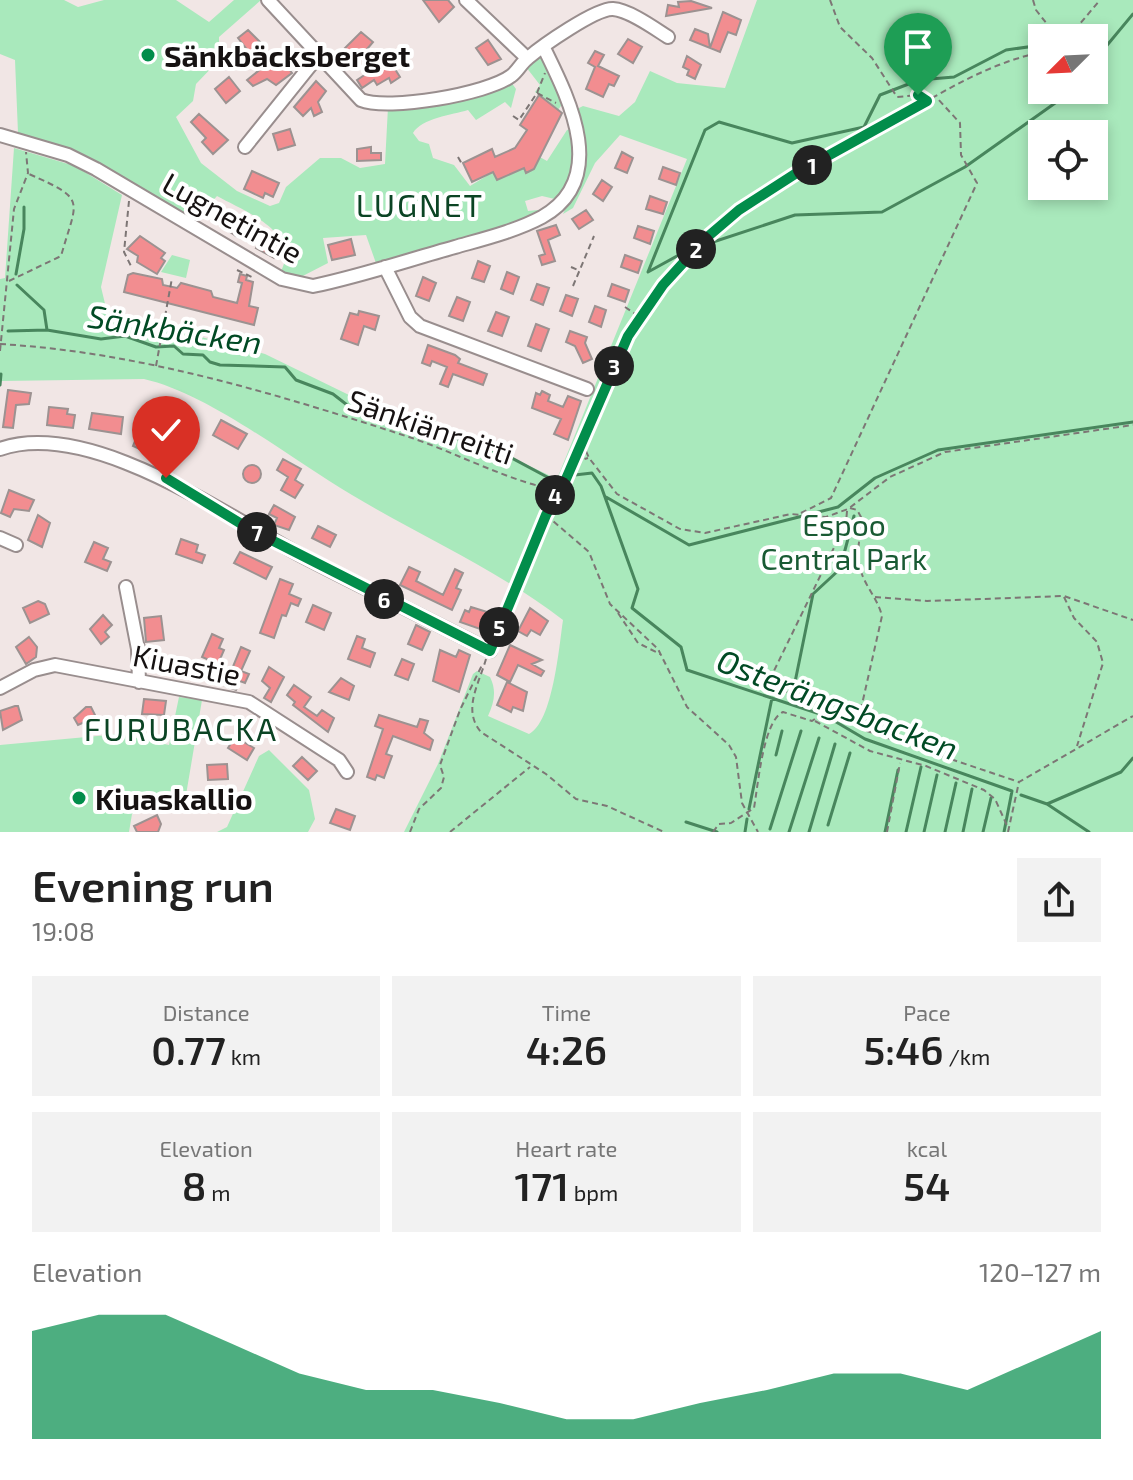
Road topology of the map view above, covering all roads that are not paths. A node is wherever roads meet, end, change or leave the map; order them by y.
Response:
1 (268, 0) edge
2 (466, 0) edge
3 (668, 37) dead end
4 (544, 48) junction
5 (318, 56) junction
6 (527, 58) junction
7 (0, 135) edge
8 (245, 147) dead end
9 (385, 267) junction
10 (587, 389) dead end
11 (0, 449) edge
12 (0, 538) edge
13 (16, 545) dead end
14 (126, 587) dead end
15 (490, 651) road end
16 (139, 682) junction
17 (0, 688) edge
18 (347, 772) dead end

1 - 5 street
2 - 6 street
3 - 4 street
4 - 6 street
4 - 9 street, Lugnetintie
5 - 6 street
5 - 8 street
7 - 9 street, Lugnetintie
9 - 10 street
11 - 15 street
12 - 13 street
14 - 16 street
16 - 17 street, Kiuastie
16 - 18 street, Kiuastie

